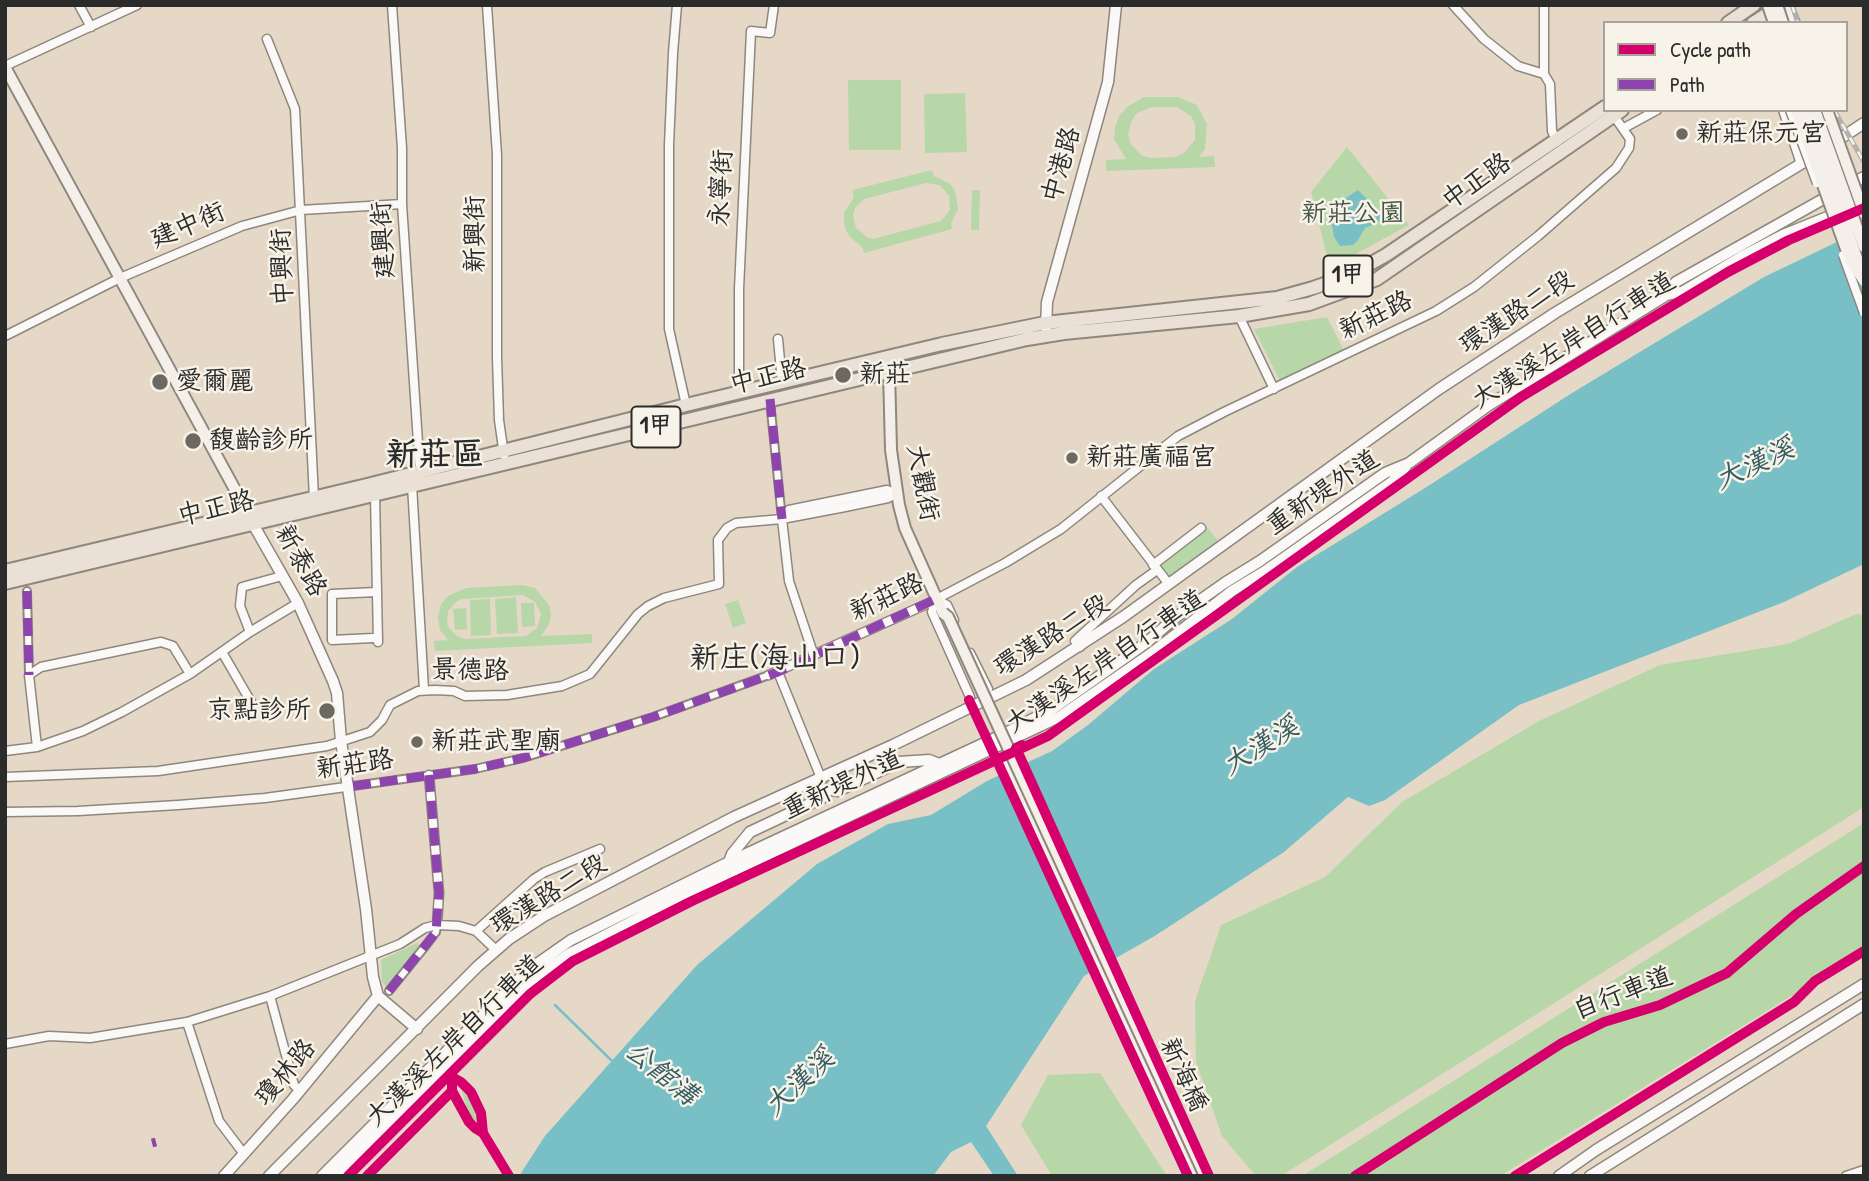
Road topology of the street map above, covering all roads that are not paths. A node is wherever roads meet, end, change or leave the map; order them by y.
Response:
1 (79, 5) edge
2 (138, 5) edge
3 (392, 5) edge
4 (487, 5) edge
5 (677, 5) edge
6 (774, 5) edge
7 (1116, 5) edge
8 (1453, 5) edge
9 (1544, 5) edge
10 (1753, 5) edge
11 (1779, 5) edge
12 (1788, 5) edge
13 (1731, 21) edge
14 (1757, 21) edge
15 (1795, 21) edge
16 (91, 27) junction
17 (267, 40) dead end
18 (5, 66) edge
19 (1544, 74) junction
20 (1611, 112) edge
21 (1614, 112) edge
22 (1653, 112) edge
23 (1784, 112) edge
24 (1791, 112) edge
25 (1797, 112) edge
26 (1807, 112) edge
27 (1816, 112) edge
28 (1830, 112) edge
29 (1830, 112) edge
30 (1864, 123) edge
31 (1623, 128) junction
32 (1841, 138) junction
33 (1559, 145) junction
34 (1801, 164) junction
35 (1864, 177) edge
36 (1864, 202) edge
37 (402, 204) junction
38 (301, 210) junction
39 (1864, 213) edge
40 (1864, 247) edge
41 (120, 278) junction
42 (1864, 281) edge
43 (1665, 296) junction
44 (1864, 313) edge
45 (1239, 316) junction
46 (1046, 329) junction
47 (5, 336) edge
48 (778, 339) dead end
49 (886, 358) junction
50 (889, 371) junction
51 (782, 382) junction
52 (1274, 388) junction
53 (739, 393) junction
54 (770, 399) junction
55 (686, 405) junction
56 (504, 456) junction
57 (1409, 463) junction
58 (420, 472) junction
59 (412, 485) junction
60 (897, 494) junction
61 (375, 495) junction
62 (1101, 496) junction
63 (314, 498) junction
64 (251, 519) junction
65 (782, 519) junction
66 (1201, 528) dead end
67 (1155, 567) junction
68 (5, 571) edge
69 (282, 576) junction
70 (5, 583) edge
71 (1168, 583) junction
72 (27, 591) dead end
73 (377, 592) junction
74 (936, 599) junction
75 (298, 603) junction
76 (943, 613) junction
77 (250, 632) junction
78 (1080, 647) junction
79 (222, 652) junction
80 (814, 656) junction
81 (774, 673) junction
82 (190, 674) junction
83 (29, 675) junction
84 (424, 690) junction
85 (988, 690) dead end
86 (970, 697) dead end
87 (251, 702) dead end
88 (341, 741) junction
89 (37, 747) junction
90 (5, 751) edge
91 (939, 764) junction
92 (429, 775) junction
93 (5, 777) edge
94 (821, 778) junction
95 (350, 787) junction
96 (826, 789) junction
97 (5, 812) edge
98 (600, 849) dead end
99 (729, 862) junction
100 (437, 925) junction
101 (476, 932) junction
102 (496, 950) junction
103 (371, 956) junction
104 (1864, 984) edge
105 (389, 991) dead end
106 (270, 996) junction
107 (378, 996) junction
108 (1864, 1004) edge
109 (187, 1022) junction
110 (417, 1028) junction
111 (5, 1044) edge
112 (300, 1091) junction
113 (244, 1154) junction
114 (1864, 1170) edge
115 (224, 1176) edge
116 (269, 1176) edge
117 (322, 1176) edge
118 (336, 1176) edge
119 (1196, 1176) edge
120 (1205, 1176) edge
121 (1559, 1176) edge
122 (1590, 1176) edge
123 (1846, 1176) edge

1 - 16 street
2 - 16 street
3 - 37 street, 建興街
4 - 56 street, 新興街
5 - 55 street
6 - 53 street, 永寧街
7 - 46 street, 中港路
8 - 19 street
9 - 19 street
10 - 13 main road
11 - 14 main road
12 - 15 main road
16 - 18 street
17 - 38 street, 中興街
18 - 41 main road, 新泰路
19 - 33 street
20 - 33 main road, 中正路 / 1甲
21 - 31 street
22 - 31 street
23 - 34 street
24 - 44 street, bridge
25 - 42 main road, bridge
26 - 42 main road, bridge
27 - 40 main road, bridge
28 - 32 street
29 - 39 main road, bridge
30 - 32 street, 環漢路二段
31 - 52 street, 新莊路
32 - 34 street, 環漢路二段
33 - 45 main road, 中正路 / 1甲
33 - 46 main road, 中正路 / 1甲
34 - 71 street, 環漢路二段
35 - 43 street, 重新堤外道
36 - 43 street, 重新堤外道
37 - 38 street, 建中街
37 - 58 street, 建興街
38 - 41 street, 建中街
38 - 63 street, 中興街
41 - 47 street, 建中街
41 - 64 main road, 新泰路
43 - 57 street, 重新堤外道
45 - 46 main road, 中正路 / 1甲
45 - 52 street
46 - 49 main road, 中正路 / 1甲
46 - 50 main road, 中正路 / 1甲
48 - 51 street
49 - 50 main road, 大觀街
49 - 51 main road, 中正路 / 1甲
50 - 54 main road, 中正路 / 1甲
50 - 60 main road, 大觀街
51 - 53 main road, 中正路 / 1甲
52 - 62 street, 新莊路
53 - 55 main road, 中正路 / 1甲
54 - 56 main road, 中正路 / 1甲
54 - 65 street
55 - 56 main road, 中正路 / 1甲
56 - 58 main road, 中正路 / 1甲
56 - 59 main road, 中正路 / 1甲
57 - 91 street, 重新堤外道
57 - 118 street, 重新堤外道
58 - 63 main road, 中正路 / 1甲
59 - 61 main road, 中正路 / 1甲
59 - 84 street
60 - 65 street, 景德路
60 - 74 main road, 大觀街
61 - 64 main road, 中正路 / 1甲
61 - 73 street
62 - 67 street
62 - 74 street, 新莊路
63 - 64 main road, 中正路 / 1甲
64 - 68 main road, 中正路 / 1甲
64 - 69 street, 新泰路
64 - 70 main road, 中正路 / 1甲
65 - 80 street
65 - 84 street, 景德路
66 - 67 street
67 - 71 street
67 - 78 street
69 - 75 street, 新泰路
69 - 77 street
71 - 78 street, 環漢路二段
72 - 83 street
73 - 73 street
74 - 76 main road, 大觀街
74 - 80 street, 新莊路
74 - 85 street, 大觀街
74 - 86 street, 大觀街
75 - 77 street
75 - 88 street, 新泰路
76 - 119 main road, 新海橋
76 - 120 main road, 新海橋, bridge
77 - 79 street
78 - 94 street, 環漢路二段
79 - 82 street
79 - 87 street
80 - 81 street, 新莊路
81 - 92 street, 新莊路
81 - 94 street
82 - 83 street
82 - 89 street
83 - 89 street
84 - 88 street, 景德路
88 - 93 street, 景德路
88 - 95 street, 新泰路
89 - 90 street
91 - 96 street
91 - 99 street, 重新堤外道
92 - 95 street, 新莊路
92 - 100 street
94 - 96 street
94 - 102 street, 環漢路二段
95 - 97 street, 新莊路
95 - 103 street, 新泰路
96 - 99 street
98 - 101 street
99 - 117 street, 重新堤外道
100 - 101 street
100 - 103 street
100 - 105 street
101 - 102 street
102 - 110 street, 環漢路二段
103 - 106 street
103 - 107 street, 新泰路
104 - 121 street
106 - 109 street
106 - 112 street
107 - 110 street
107 - 112 street, 瓊林路
108 - 122 street
109 - 111 street
109 - 113 street
110 - 116 street, 環漢路二段
112 - 113 street, 瓊林路
113 - 115 street, 瓊林路
114 - 123 street

